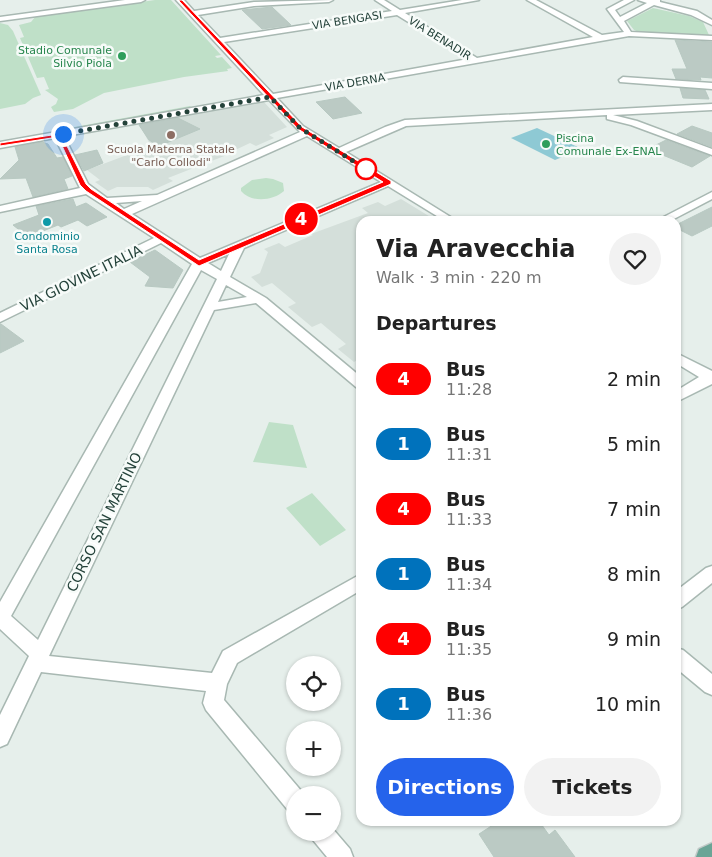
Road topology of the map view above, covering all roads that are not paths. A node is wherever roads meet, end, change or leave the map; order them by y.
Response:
1 (141, 0) edge
2 (180, 0) edge
3 (329, 0) edge
4 (379, 0) edge
5 (475, 0) edge
6 (532, 0) edge
7 (630, 0) edge
8 (642, 0) edge
9 (656, 1) edge
10 (61, 4) dead end
11 (70, 9) junction
12 (398, 12) junction
13 (193, 13) junction
14 (712, 16) edge
15 (704, 17) junction
16 (0, 19) edge
17 (618, 21) junction
18 (712, 23) edge
19 (629, 34) junction
20 (601, 38) junction
21 (712, 38) edge
22 (218, 41) junction
23 (475, 60) junction
24 (624, 80) dead end
25 (712, 86) edge
26 (270, 97) junction
27 (712, 107) edge
28 (597, 114) junction
29 (304, 130) junction
30 (63, 134) junction
31 (0, 145) edge
32 (338, 152) junction
33 (712, 152) edge
34 (388, 182) junction
35 (88, 190) junction
36 (159, 197) junction
37 (709, 200) edge
38 (105, 201) junction
39 (0, 209) edge
40 (124, 214) junction
41 (444, 216) edge
42 (673, 216) edge
43 (163, 238) junction
44 (239, 246) junction
45 (199, 263) junction
46 (222, 278) junction
47 (258, 299) junction
48 (208, 307) junction
49 (0, 318) edge
50 (681, 360) edge
51 (356, 375) edge
52 (711, 377) edge
53 (681, 394) edge
54 (712, 573) edge
55 (356, 584) edge
56 (681, 598) edge
57 (0, 617) edge
58 (37, 659) junction
59 (681, 660) edge
60 (217, 683) junction
61 (712, 686) edge
62 (0, 737) edge
63 (286, 790) edge
64 (329, 841) edge
65 (712, 854) edge
66 (342, 857) edge
67 (707, 857) edge

1 - 11 street
2 - 13 street
3 - 13 street
4 - 12 street, VIA BENADIR
5 - 12 street, VIA BENGASI
6 - 20 street
7 - 17 street
8 - 9 street
9 - 15 street
9 - 17 street
10 - 11 street
11 - 16 street
12 - 22 street, VIA BENGASI
12 - 23 street, VIA BENADIR
13 - 22 street
14 - 15 street
15 - 18 street
17 - 19 street
19 - 20 street, VIA DERNA
19 - 21 street, VIA DERNA
20 - 23 street, VIA DERNA
22 - 26 street
23 - 26 street, VIA DERNA
24 - 25 street
26 - 29 street
26 - 30 street, VIA DERNA
27 - 28 street
28 - 32 street
28 - 33 street
29 - 32 street
29 - 36 street
30 - 31 street, VIA DERNA
30 - 35 street
32 - 34 street
34 - 41 street
34 - 44 street
35 - 38 street
35 - 39 street
36 - 38 street
36 - 40 street
37 - 42 street
38 - 40 street
40 - 43 street
43 - 45 street
43 - 49 street, VIA GIOVINE ITALIA
44 - 45 street
44 - 46 street, CORSO SAN MARTINO
45 - 46 street
45 - 57 street
46 - 47 street
46 - 48 street, CORSO SAN MARTINO
47 - 48 street
47 - 51 street
48 - 58 street, CORSO SAN MARTINO
50 - 52 street
52 - 53 street
54 - 56 street
55 - 60 street
57 - 58 street
58 - 60 street
58 - 62 street, CORSO SAN MARTINO
59 - 61 street
60 - 63 street
64 - 66 street
65 - 67 main road

